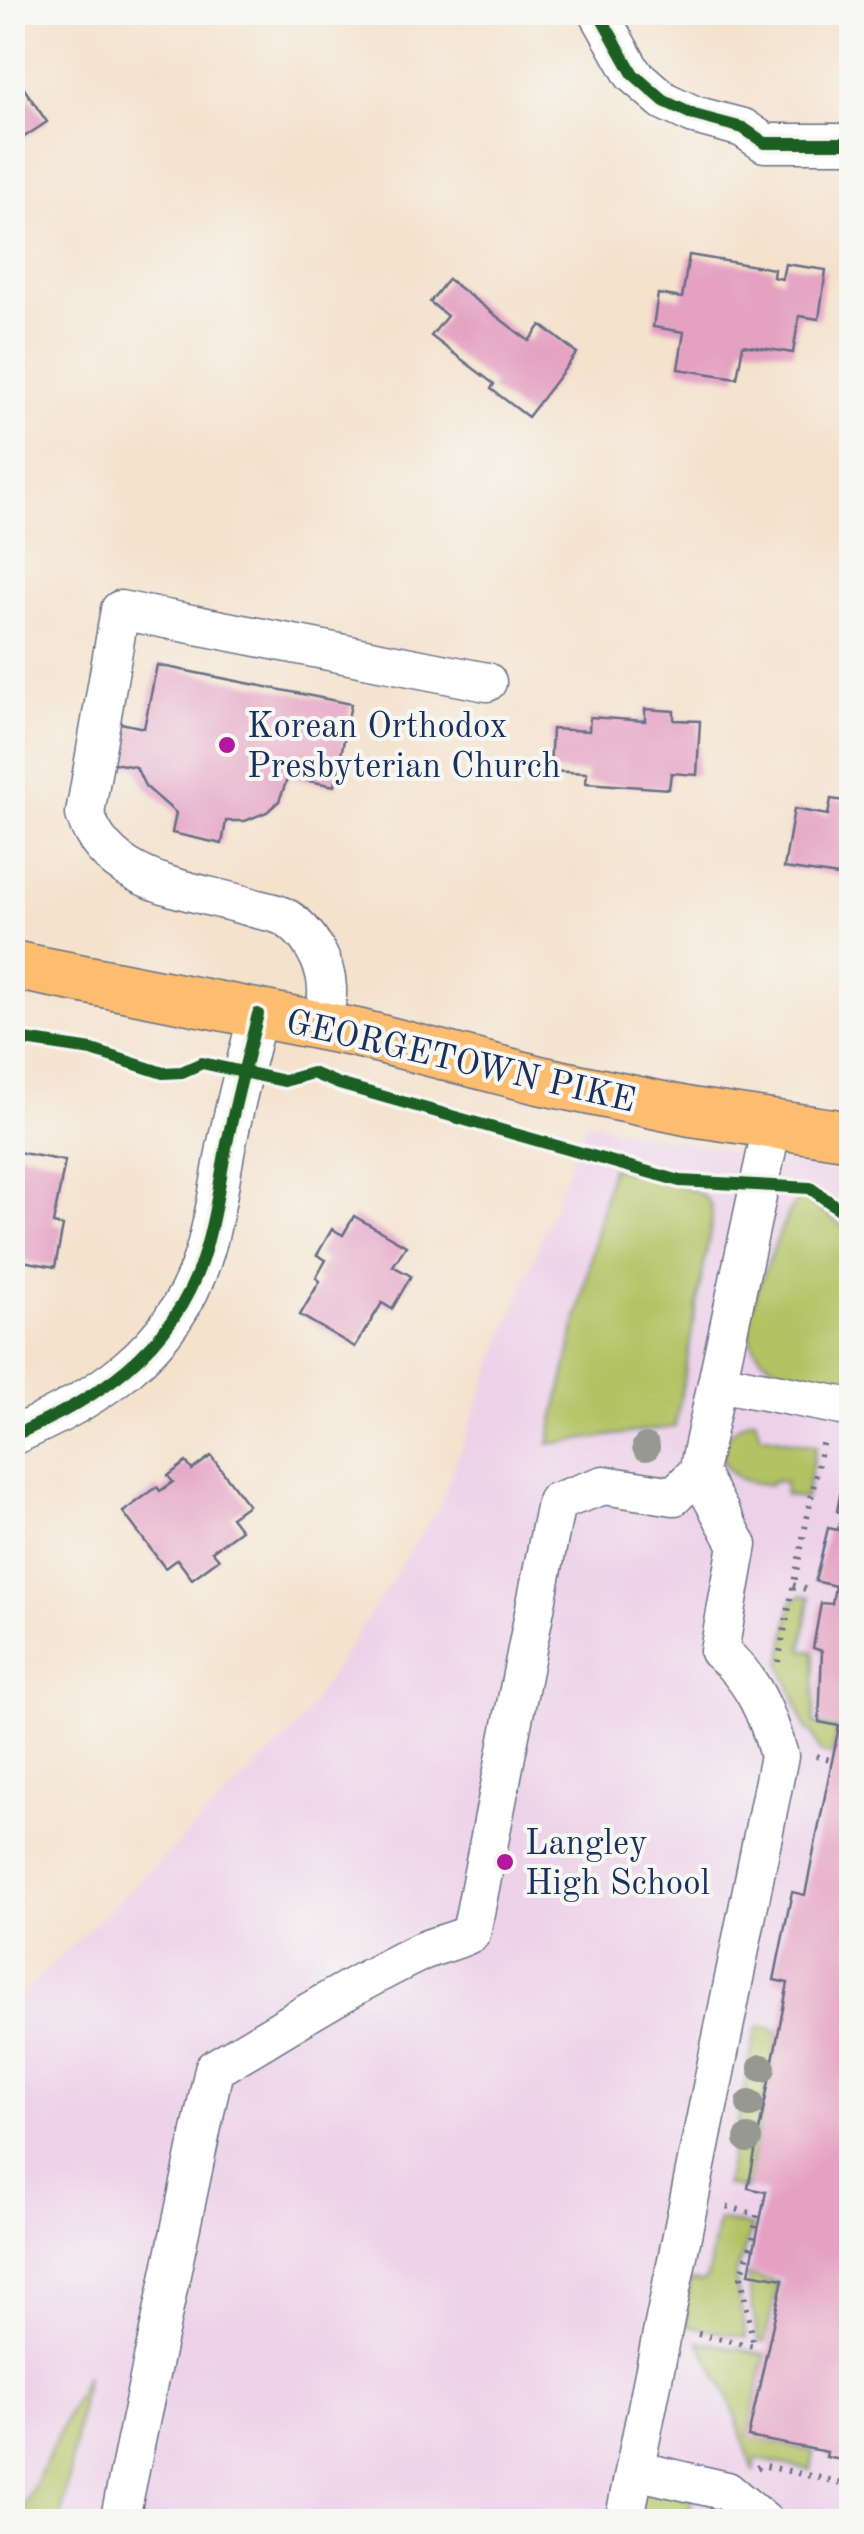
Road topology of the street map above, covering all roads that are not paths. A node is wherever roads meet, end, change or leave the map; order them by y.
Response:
1 (598, 12) edge
2 (852, 143) edge
3 (487, 682) dead end
4 (12, 966) edge
5 (258, 1014) junction
6 (322, 1026) junction
7 (772, 1126) junction
8 (852, 1136) edge
9 (718, 1382) junction
10 (852, 1408) edge
11 (12, 1436) edge
12 (698, 1472) junction
13 (635, 2470) junction
14 (118, 2522) edge
15 (624, 2522) edge
16 (764, 2522) edge

1 - 2 street
3 - 6 street
4 - 5 main road, GEORGETOWN PIKE
5 - 6 main road, GEORGETOWN PIKE
5 - 11 street
6 - 7 main road, GEORGETOWN PIKE
7 - 8 main road, GEORGETOWN PIKE
7 - 9 street
9 - 10 street
9 - 12 street
12 - 13 street
12 - 14 street
13 - 15 street
13 - 16 street

